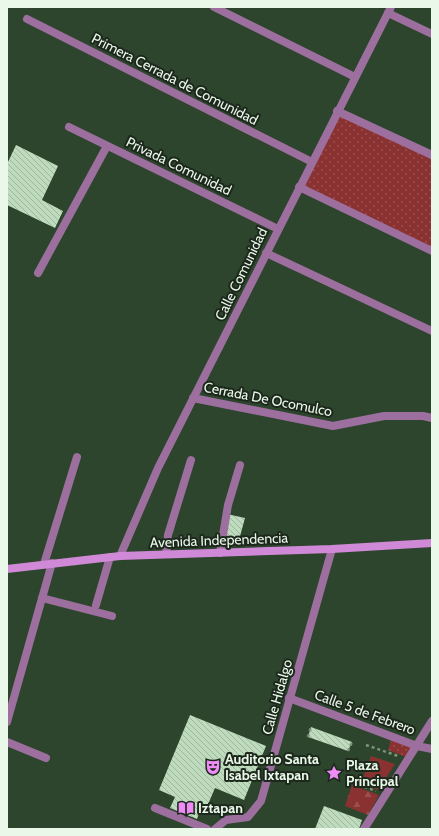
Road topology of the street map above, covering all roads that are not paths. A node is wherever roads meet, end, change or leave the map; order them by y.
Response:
1 (214, 7) edge
2 (389, 10) edge
3 (27, 19) dead end
4 (432, 34) edge
5 (355, 77) junction
6 (337, 111) junction
7 (69, 127) dead end
8 (106, 146) junction
9 (432, 155) edge
10 (312, 162) junction
11 (299, 187) junction
12 (278, 229) junction
13 (432, 251) edge
14 (266, 253) junction
15 (38, 273) dead end
16 (432, 330) edge
17 (193, 398) junction
18 (432, 418) edge
19 (77, 457) dead end
20 (191, 460) dead end
21 (240, 465) dead end
22 (432, 543) edge
23 (332, 549) junction
24 (220, 553) junction
25 (166, 554) junction
26 (120, 556) junction
27 (110, 557) junction
28 (48, 564) junction
29 (7, 569) edge
30 (42, 598) junction
31 (96, 604) dead end
32 (112, 616) dead end
33 (289, 698) junction
34 (432, 721) edge
35 (7, 722) edge
36 (7, 742) edge
37 (417, 746) junction
38 (432, 749) edge
39 (46, 758) dead end
40 (155, 808) dead end
41 (207, 829) edge
42 (215, 829) edge
43 (364, 829) edge

1 - 5 street
2 - 4 street
2 - 5 street, Calle Comunidad
3 - 10 street, Primera Cerrada de Comunidad
5 - 6 street, Calle Comunidad
6 - 9 street
6 - 10 street, Calle Comunidad
7 - 8 street, Privada Comunidad
8 - 12 street, Privada Comunidad
8 - 15 street
10 - 11 street, Calle Comunidad
11 - 12 street, Calle Comunidad
11 - 13 street
12 - 14 street, Calle Comunidad
14 - 16 street
14 - 17 street, Calle Comunidad
17 - 18 street, Cerrada De Ocomulco
17 - 26 street, Calle Comunidad
19 - 28 street
20 - 25 street
21 - 24 street
22 - 23 main road, Avenida Independencia
23 - 24 main road, Avenida Independencia
23 - 33 street, Calle Hidalgo
24 - 25 main road, Avenida Independencia
25 - 26 main road, Avenida Independencia
26 - 27 main road, Avenida Independencia
27 - 28 main road, Avenida Independencia
27 - 31 street
28 - 29 main road, Avenida Independencia
28 - 30 street
30 - 32 street
30 - 35 street
33 - 37 street, Calle 5 de Febrero
33 - 42 street, Calle Hidalgo
34 - 37 street
36 - 39 street
37 - 38 street, Calle 5 de Febrero
37 - 43 street
40 - 41 street

